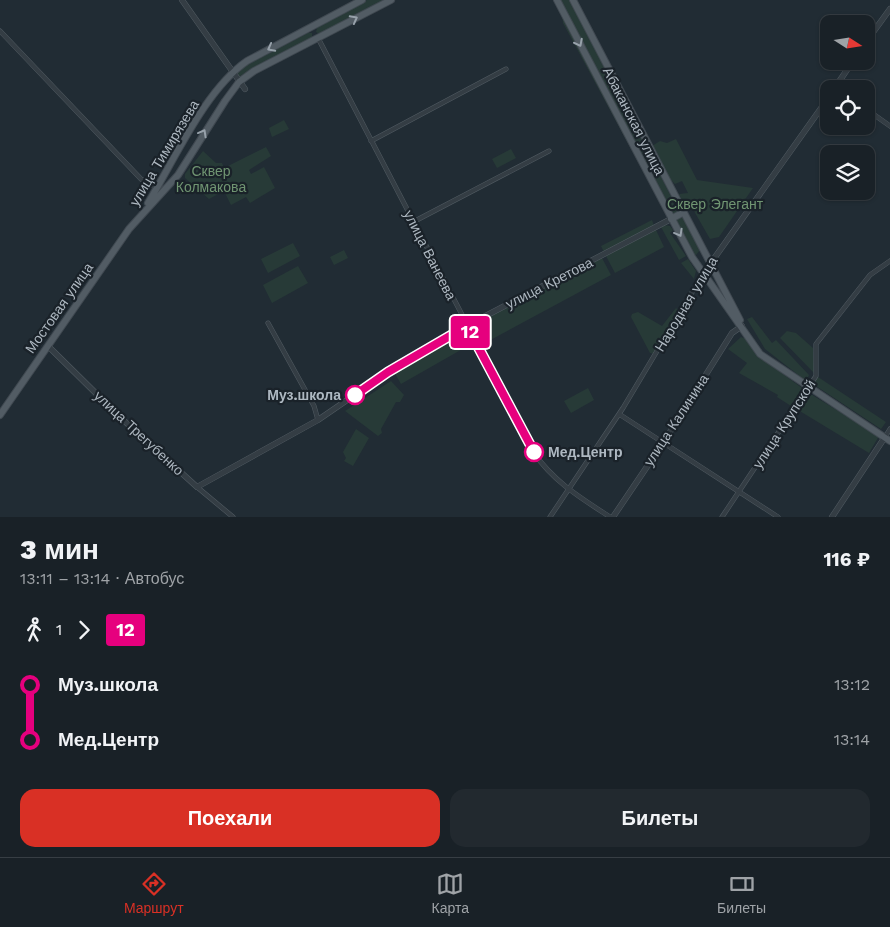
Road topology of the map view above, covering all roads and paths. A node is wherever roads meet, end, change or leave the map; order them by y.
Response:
1 (182, 0) edge
2 (362, 0) edge
3 (391, 0) edge
4 (556, 0) edge
5 (573, 0) edge
6 (890, 9) edge
7 (311, 27) junction
8 (875, 30) edge
9 (0, 31) edge
10 (318, 38) junction
11 (506, 70) dead end
12 (232, 72) junction
13 (240, 82) junction
14 (245, 89) dead end
15 (820, 109) edge
16 (875, 115) edge
17 (890, 126) edge
18 (370, 142) junction
19 (179, 151) junction
20 (549, 151) dead end
21 (189, 158) junction
22 (158, 188) junction
23 (684, 212) junction
24 (139, 217) junction
25 (671, 218) junction
26 (413, 222) junction
27 (703, 249) junction
28 (692, 257) junction
29 (710, 262) junction
30 (889, 263) edge
31 (703, 274) junction
32 (268, 323) dead end
33 (467, 326) junction
34 (742, 326) junction
35 (48, 346) junction
36 (808, 387) junction
37 (619, 414) junction
38 (0, 415) edge
39 (318, 420) junction
40 (890, 429) edge
41 (887, 439) edge
42 (663, 443) junction
43 (197, 488) junction
44 (568, 490) junction
45 (739, 492) junction
46 (233, 517) edge
47 (550, 517) edge
48 (611, 517) edge
49 (722, 517) edge
50 (778, 517) edge
51 (832, 517) edge

1 - 12 street
2 - 7 main road, улица Тимирязева
10 -> 3 main road, улица Тимирязева
4 -> 25 main road, Абаканская улица
5 - 23 main road, Абаканская улица
6 - 8 street
7 - 10 main road
7 -> 12 main road, улица Тимирязева
9 - 22 street
10 - 13 main road, улица Тимирязева
10 - 18 street, улица Ванеева
11 - 18 street
12 - 13 street
12 - 19 main road, улица Тимирязева
13 - 14 street
21 -> 13 main road, улица Тимирязева
15 - 29 street, Народная улица
16 - 17 street
18 - 26 street, улица Ванеева
19 - 21 main road
19 - 22 main road, улица Тимирязева
20 - 26 street
21 - 24 main road, улица Тимирязева
22 - 24 main road, улица Тимирязева
23 - 25 main road
23 - 27 main road, Абаканская улица
24 - 35 main road, Мостовая улица
25 -> 28 main road, Абаканская улица
25 - 33 street, улица Кретова
26 - 33 street, улица Ванеева
27 - 28 main road
27 - 29 main road, Абаканская улица
28 - 31 main road, Абаканская улица
29 - 31 street, Народная улица
29 - 34 main road, Абаканская улица
30 - 36 street, улица Крупской
31 - 34 main road, Абаканская улица
31 - 37 street, Народная улица
32 - 39 street
33 - 39 street, улица Кретова
33 - 44 street, улица Ванеева
34 - 36 main road, Абаканская улица
34 - 42 street, улица Калинина
35 - 38 main road, Мостовая улица
35 - 43 street, улица Трегубенко
36 - 41 main road, Абаканская улица
36 - 45 street, улица Крупской
37 - 42 street
37 - 44 street, Народная улица
39 - 43 street, улица Кретова
40 - 41 street
41 - 51 street
42 - 45 street
42 - 48 street, улица Калинина
43 - 46 street, улица Трегубенко
44 - 47 street, Народная улица
44 - 48 street, улица Ванеева
45 - 49 street, улица Крупской
45 - 50 street

